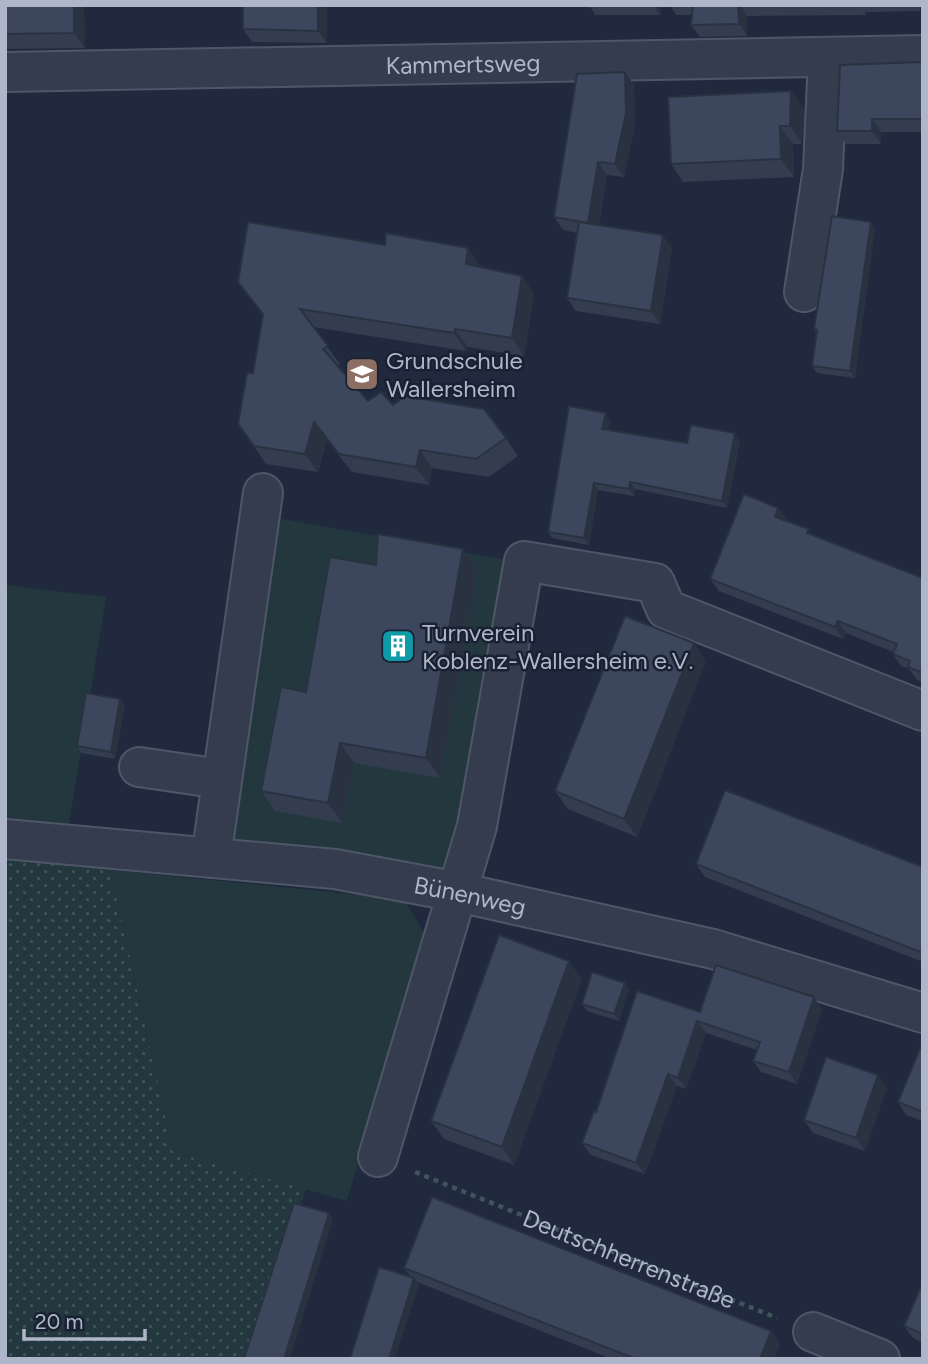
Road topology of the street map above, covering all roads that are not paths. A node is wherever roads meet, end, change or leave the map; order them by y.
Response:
1 (923, 55) edge
2 (828, 57) junction
3 (5, 72) edge
4 (804, 292) dead end
5 (263, 493) dead end
6 (923, 711) edge
7 (139, 767) dead end
8 (221, 779) junction
9 (5, 839) edge
10 (211, 858) junction
11 (458, 892) junction
12 (923, 1013) edge
13 (378, 1157) road end
14 (813, 1332) road end
15 (880, 1359) edge

1 - 2 street, Kammertsweg
2 - 3 street, Kammertsweg
2 - 4 street
5 - 8 street
6 - 11 street
7 - 8 street
8 - 10 street
9 - 10 street, Bünenweg
10 - 11 street, Bünenweg
11 - 12 street, Bünenweg
11 - 13 street
14 - 15 street

